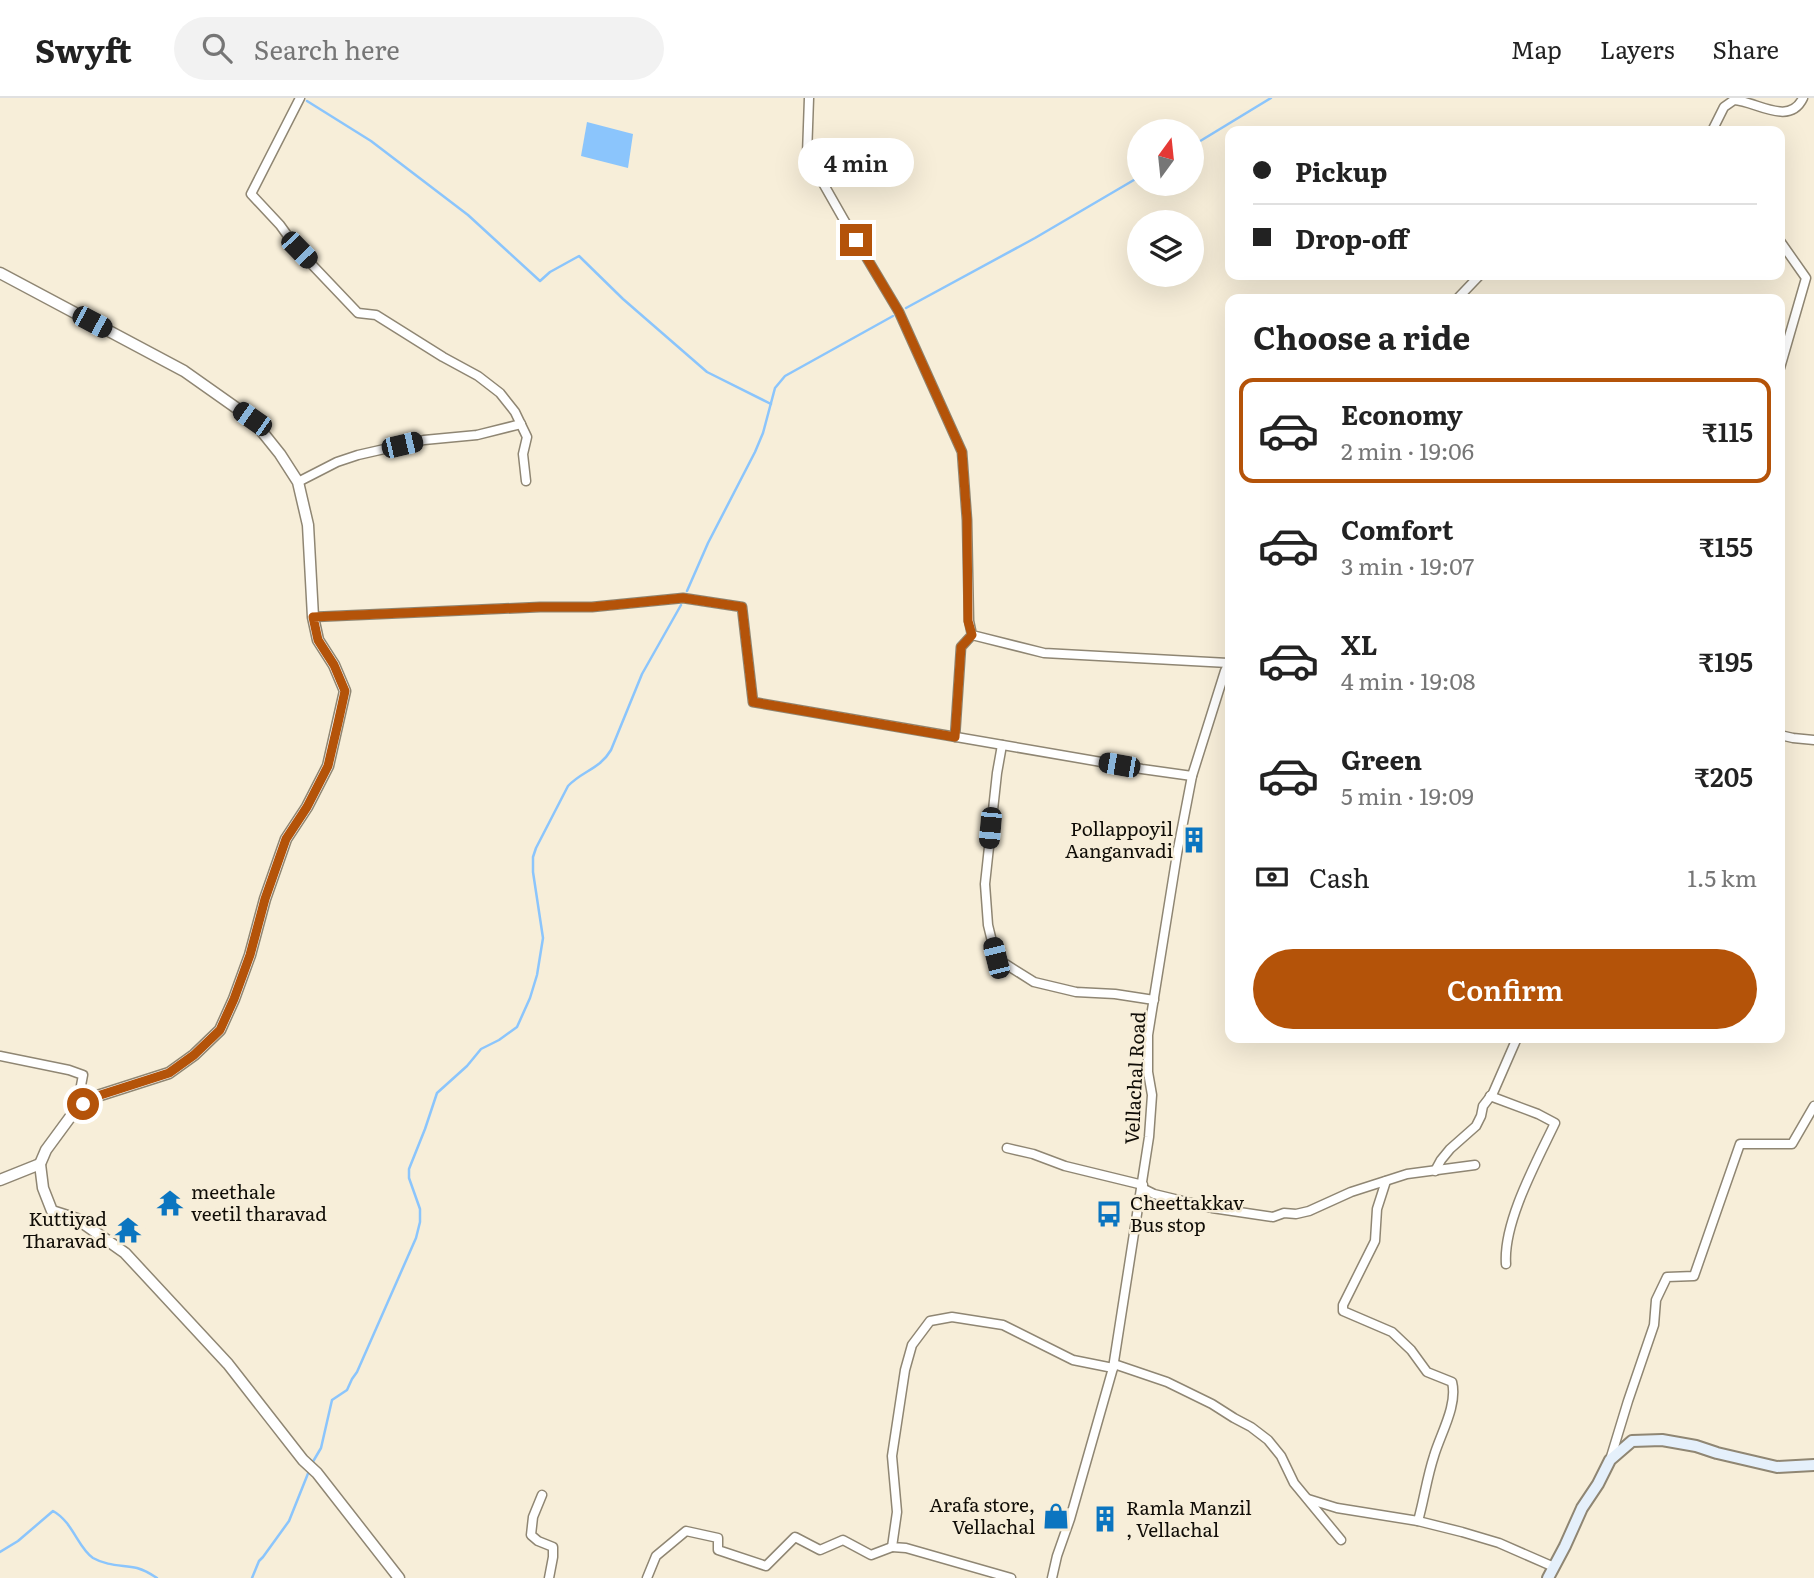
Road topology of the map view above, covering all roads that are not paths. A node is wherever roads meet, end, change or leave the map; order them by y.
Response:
1 (300, 98) edge
2 (809, 98) edge
3 (1803, 98) edge
4 (1714, 126) edge
5 (1785, 247) edge
6 (0, 273) edge
7 (1810, 279) edge
8 (1475, 280) edge
9 (1462, 294) edge
10 (1785, 353) edge
11 (521, 424) junction
12 (526, 481) dead end
13 (298, 482) junction
14 (313, 617) junction
15 (972, 635) junction
16 (1225, 662) edge
17 (1225, 674) edge
18 (1785, 736) edge
19 (955, 737) junction
20 (1814, 740) edge
21 (1002, 745) junction
22 (1192, 776) junction
23 (1154, 1000) junction
24 (1515, 1043) edge
25 (0, 1056) edge
26 (1490, 1096) junction
27 (83, 1104) junction
28 (1814, 1106) edge
29 (1007, 1148) dead end
30 (40, 1164) junction
31 (1475, 1165) dead end
32 (1435, 1171) junction
33 (0, 1180) edge
34 (1387, 1181) junction
35 (1142, 1186) junction
36 (1506, 1264) dead end
37 (1113, 1366) junction
38 (1610, 1460) junction
39 (1814, 1465) edge
40 (542, 1495) dead end
41 (1306, 1498) junction
42 (1418, 1521) junction
43 (1341, 1540) dead end
44 (892, 1547) junction
45 (1551, 1573) edge
46 (399, 1578) edge
47 (550, 1578) edge
48 (647, 1578) edge
49 (1011, 1578) edge
50 (1052, 1578) edge

1 - 11 street
2 - 15 street
3 - 4 street
5 - 7 street
6 - 13 street
7 - 10 street
8 - 9 street
11 - 12 street
11 - 13 street
13 - 14 street
14 - 19 street
14 - 27 street
15 - 16 street
15 - 19 street
17 - 22 street, Vellachal Road
18 - 20 street
19 - 21 street
21 - 22 street
21 - 23 street
22 - 23 street, Vellachal Road
23 - 35 street, Vellachal Road
24 - 26 street
25 - 27 street
26 - 32 street
26 - 36 street
27 - 30 street
28 - 38 street
29 - 35 street
30 - 33 street
30 - 46 street
31 - 32 street
32 - 34 street
34 - 35 street
34 - 42 street
35 - 37 street, Vellachal Road
37 - 41 street
37 - 44 street
37 - 50 street, Vellachal Road
38 - 39 main road
38 - 45 main road
40 - 47 street
41 - 42 street
41 - 43 street
42 - 45 street
44 - 48 street
44 - 49 street

